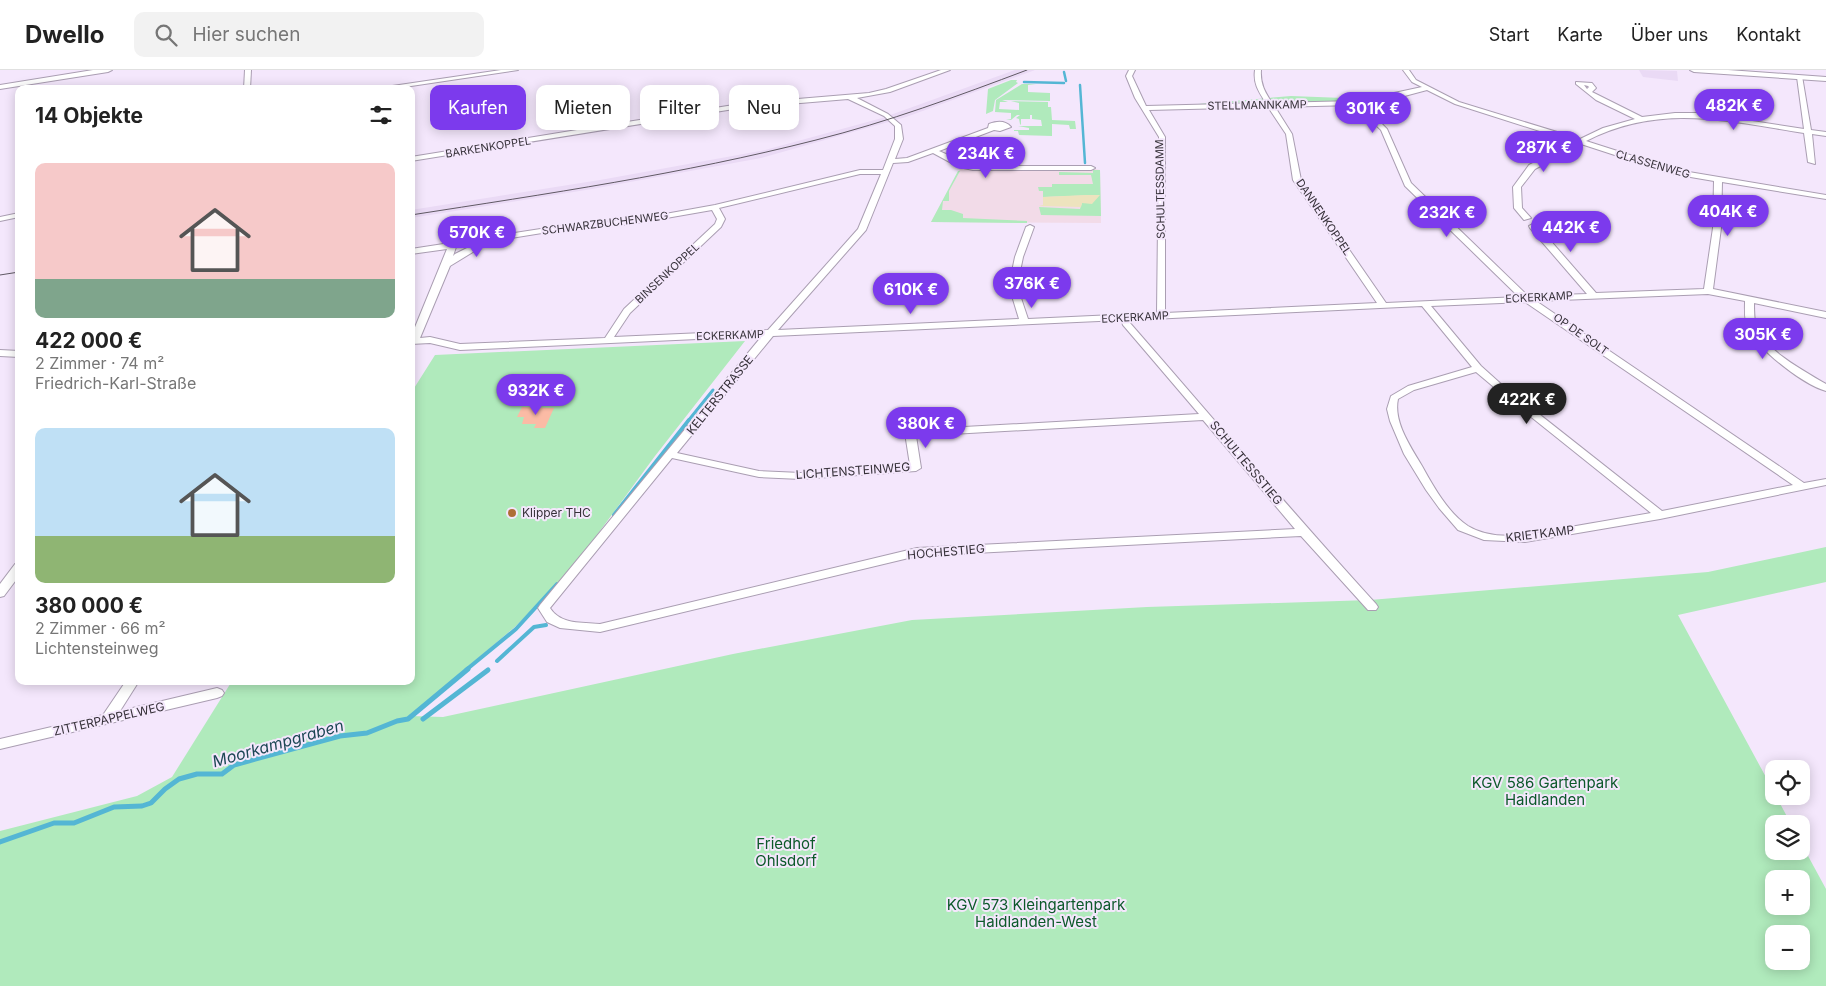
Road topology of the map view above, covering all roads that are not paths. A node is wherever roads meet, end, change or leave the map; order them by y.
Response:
1 (108, 70) edge
2 (248, 70) edge
3 (515, 70) edge
4 (947, 70) edge
5 (1132, 70) edge
6 (1258, 70) edge
7 (1406, 70) edge
8 (1694, 70) edge
9 (1800, 78) junction
10 (1826, 79) edge
11 (247, 85) edge
12 (404, 85) edge
13 (0, 87) edge
14 (1427, 88) junction
15 (888, 91) junction
16 (1587, 92) dead end
17 (850, 97) junction
18 (1357, 103) junction
19 (1270, 105) junction
20 (868, 106) junction
21 (1145, 108) junction
22 (1641, 119) junction
23 (993, 128) dead end
24 (580, 131) joint
25 (1808, 131) junction
26 (1826, 134) edge
27 (1580, 142) junction
28 (934, 150) junction
29 (415, 158) edge
30 (890, 160) junction
31 (1812, 162) dead end
32 (1091, 168) dead end
33 (885, 172) junction
34 (1718, 180) junction
35 (1826, 197) edge
36 (715, 207) junction
37 (15, 216) edge
38 (0, 219) edge
39 (1030, 227) dead end
40 (501, 238) junction
41 (452, 246) junction
42 (415, 251) edge
43 (446, 265) junction
44 (1708, 291) junction
45 (1593, 295) junction
46 (1525, 298) junction
47 (1749, 300) junction
48 (1424, 303) junction
49 (1383, 305) junction
50 (1161, 315) junction
51 (1826, 315) edge
52 (1125, 317) junction
53 (1024, 322) junction
54 (770, 333) junction
55 (415, 334) edge
56 (608, 340) junction
57 (415, 341) edge
58 (0, 354) edge
59 (15, 354) edge
60 (1478, 368) junction
61 (1826, 388) edge
62 (1208, 417) junction
63 (671, 456) junction
64 (1826, 482) edge
65 (1801, 486) junction
66 (1660, 515) junction
67 (1304, 532) junction
68 (15, 572) edge
69 (0, 592) edge
70 (1372, 606) dead end
71 (544, 608) joint
72 (130, 685) edge
73 (217, 693) dead end
74 (106, 719) junction
75 (0, 744) edge

1 - 13 main road
2 - 11 street
3 - 12 street
4 - 15 street, BARKENKOPPEL
5 - 21 street, SCHULTESSDAMM
6 - 19 street, DANNENKOPPEL
7 - 14 street, CLASSENWEG
8 - 9 main road
9 - 10 main road
9 - 25 street
14 - 18 street, STELLMANNKAMP
14 - 27 street, CLASSENWEG
15 - 17 street, BARKENKOPPEL
15 - 20 street
16 - 22 street
17 - 20 street, KELTERSTRASSE
17 - 24 street, BARKENKOPPEL
18 - 19 street, STELLMANNKAMP
18 - 46 street, OP DE SOLT
19 - 21 street, STELLMANNKAMP
19 - 49 street, DANNENKOPPEL
20 - 30 street, KELTERSTRASSE
21 - 50 street, SCHULTESSDAMM
22 - 25 street
22 - 27 street
23 - 28 street
24 - 29 street, BARKENKOPPEL
25 - 26 street
25 - 31 street
27 - 34 street, CLASSENWEG
27 - 45 street
28 - 30 street
28 - 32 street
30 - 33 street, KELTERSTRASSE
33 - 36 street, SCHWARZBUCHENWEG
33 - 54 street, KELTERSTRASSE
34 - 35 street, CLASSENWEG
34 - 44 street
36 - 40 street, SCHWARZBUCHENWEG
36 - 56 street, BINSENKOPPEL
37 - 38 street
39 - 53 street
40 - 41 street, SCHWARZBUCHENWEG
40 - 43 street
41 - 42 street, SCHWARZBUCHENWEG
41 - 43 street
43 - 55 street
44 - 45 street, ECKERKAMP
44 - 47 street, ECKERKAMP
45 - 46 street, ECKERKAMP
46 - 48 street, ECKERKAMP
46 - 65 street, OP DE SOLT
47 - 51 street, ECKERKAMP
47 - 61 street
48 - 49 street, ECKERKAMP
48 - 60 street
49 - 50 street, ECKERKAMP
50 - 52 street, ECKERKAMP
52 - 53 street, ECKERKAMP
52 - 62 street, SCHULTESSSTIEG
53 - 54 street, ECKERKAMP
54 - 56 street, ECKERKAMP
54 - 63 street, KELTERSTRASSE
56 - 57 street, ECKERKAMP
58 - 59 street
60 - 66 street
60 - 66 street, KRIETKAMP
62 - 63 street, LICHTENSTEINWEG
62 - 67 street, SCHULTESSSTIEG
63 - 71 street, KELTERSTRASSE
64 - 65 street, KRIETKAMP
65 - 66 street, KRIETKAMP
67 - 70 street, SCHULTESSSTIEG
67 - 71 street, HOCHESTIEG
68 - 69 street
72 - 74 street
73 - 74 street, ZITTERPAPPELWEG
74 - 75 street, ZITTERPAPPELWEG

